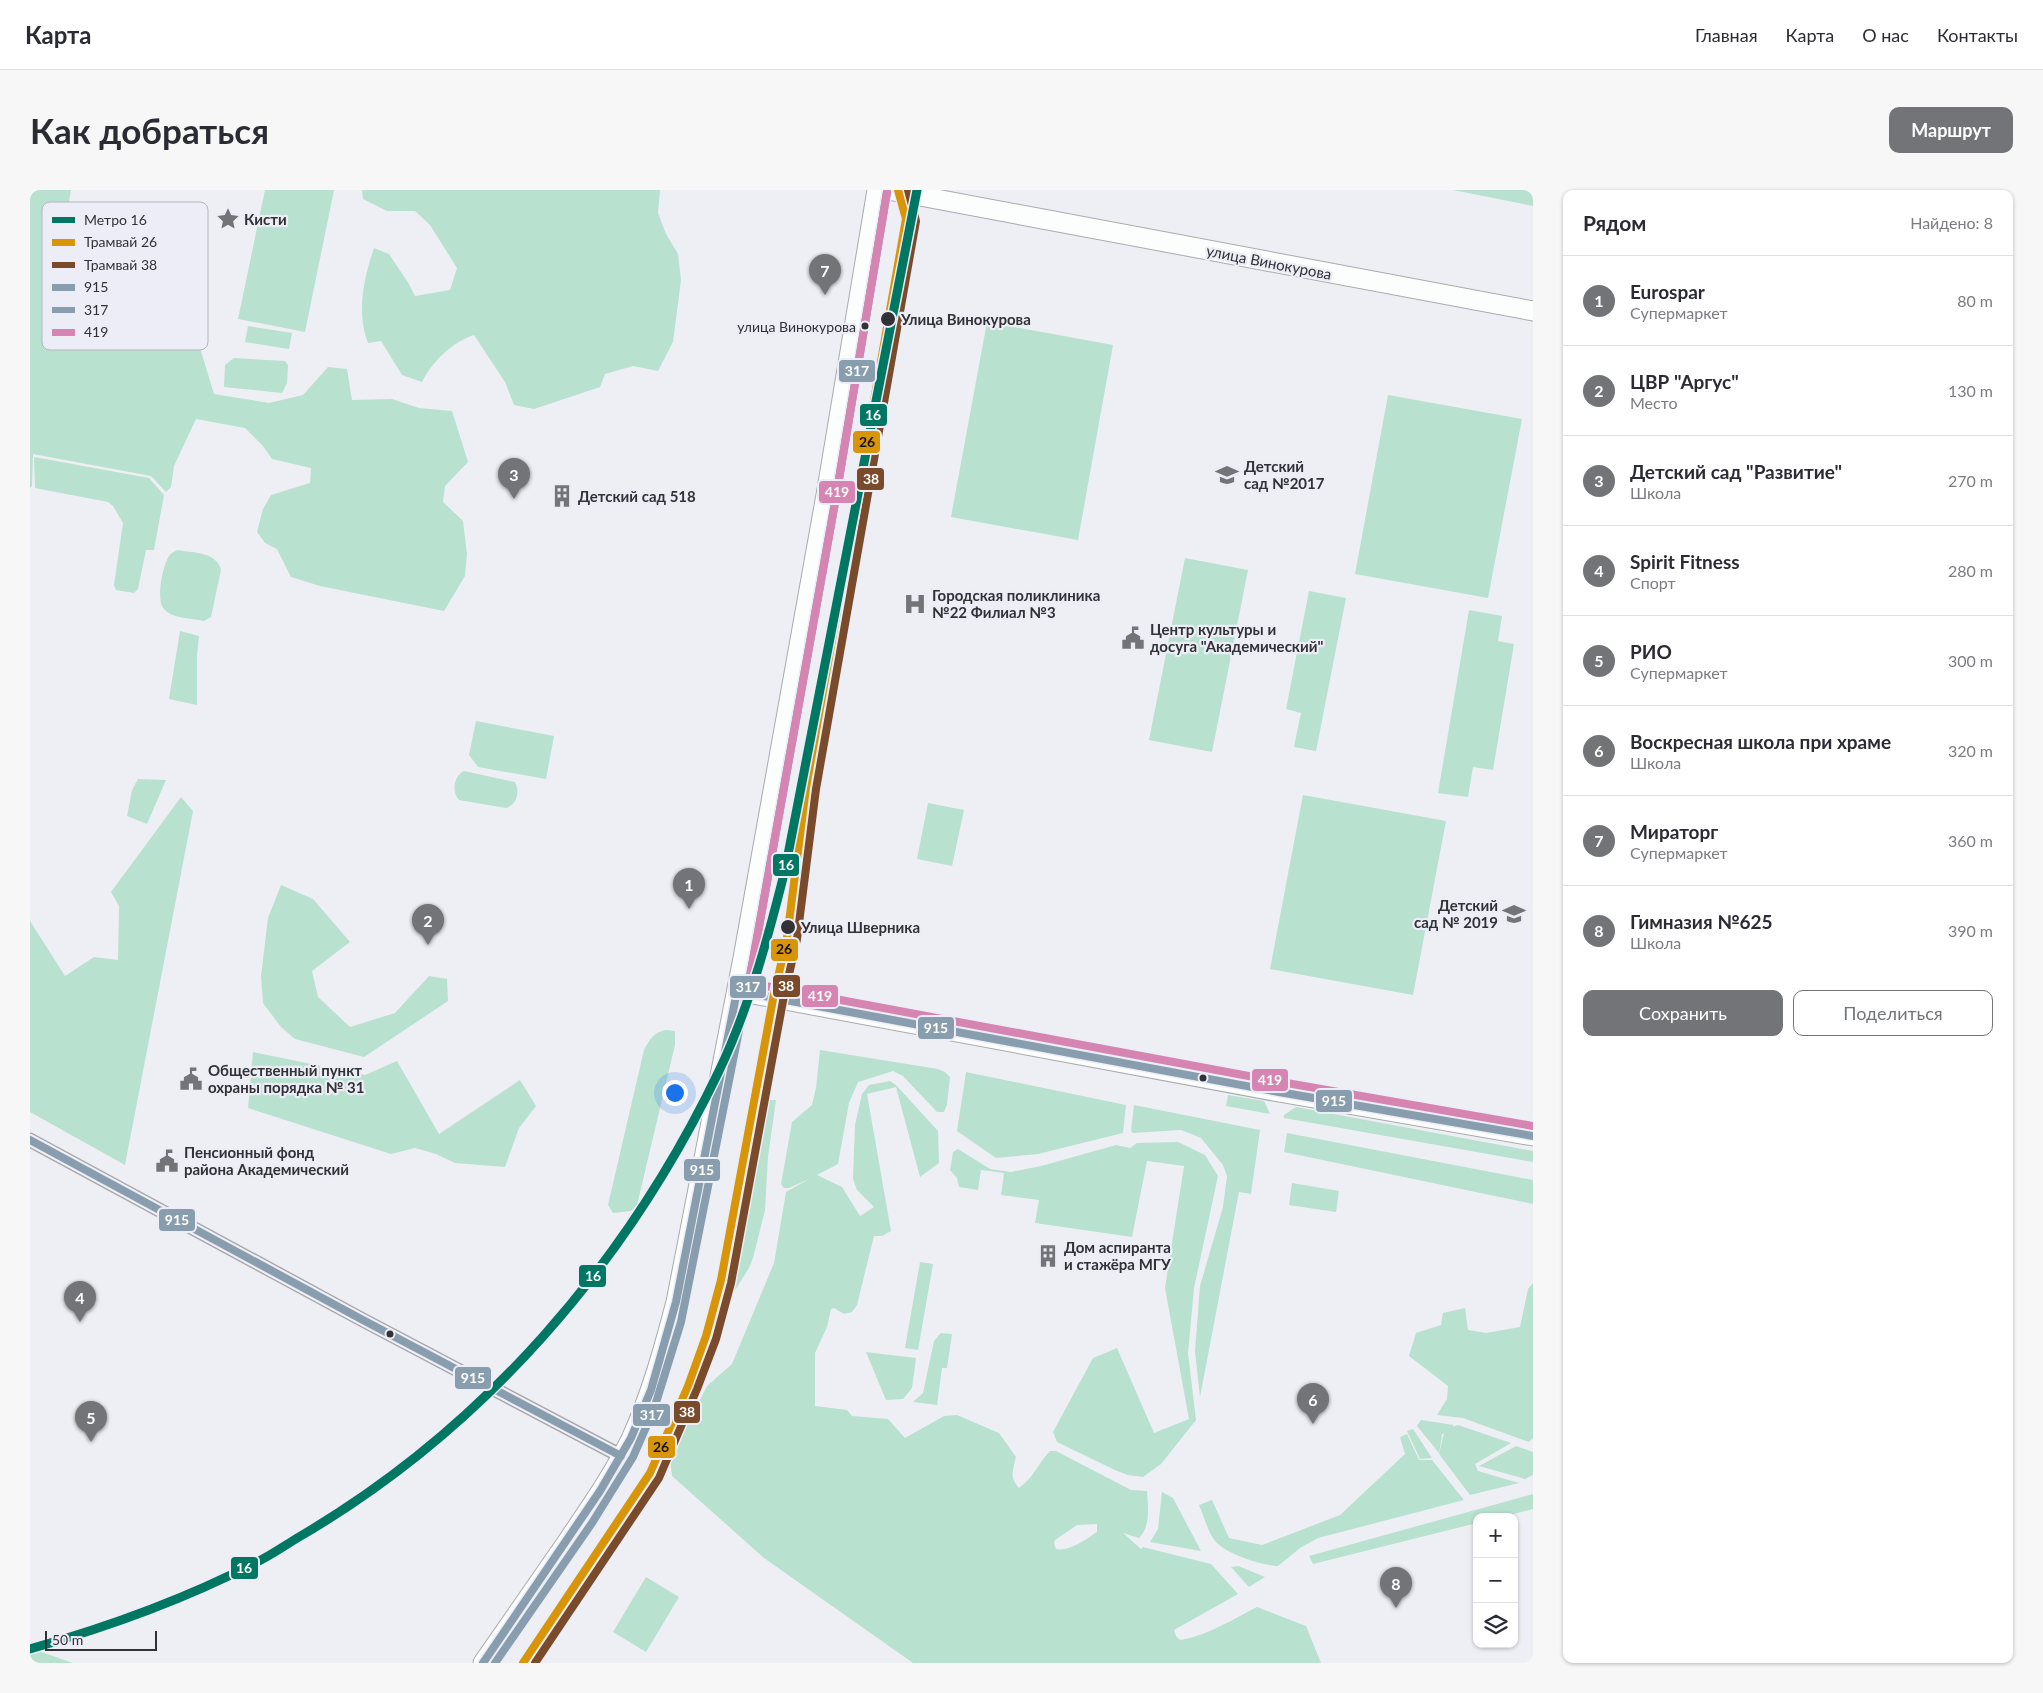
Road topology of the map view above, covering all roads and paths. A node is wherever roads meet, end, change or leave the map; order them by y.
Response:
1 (877, 190) edge
2 (888, 190) edge
3 (1533, 311) edge
4 (737, 991) junction
5 (1533, 1136) edge
6 (30, 1140) edge
7 (621, 1456) junction
8 (483, 1663) edge

1 - 4 main road
2 - 3 main road, улица Винокурова
4 - 5 main road
4 - 7 main road
6 - 7 street
7 - 8 main road

